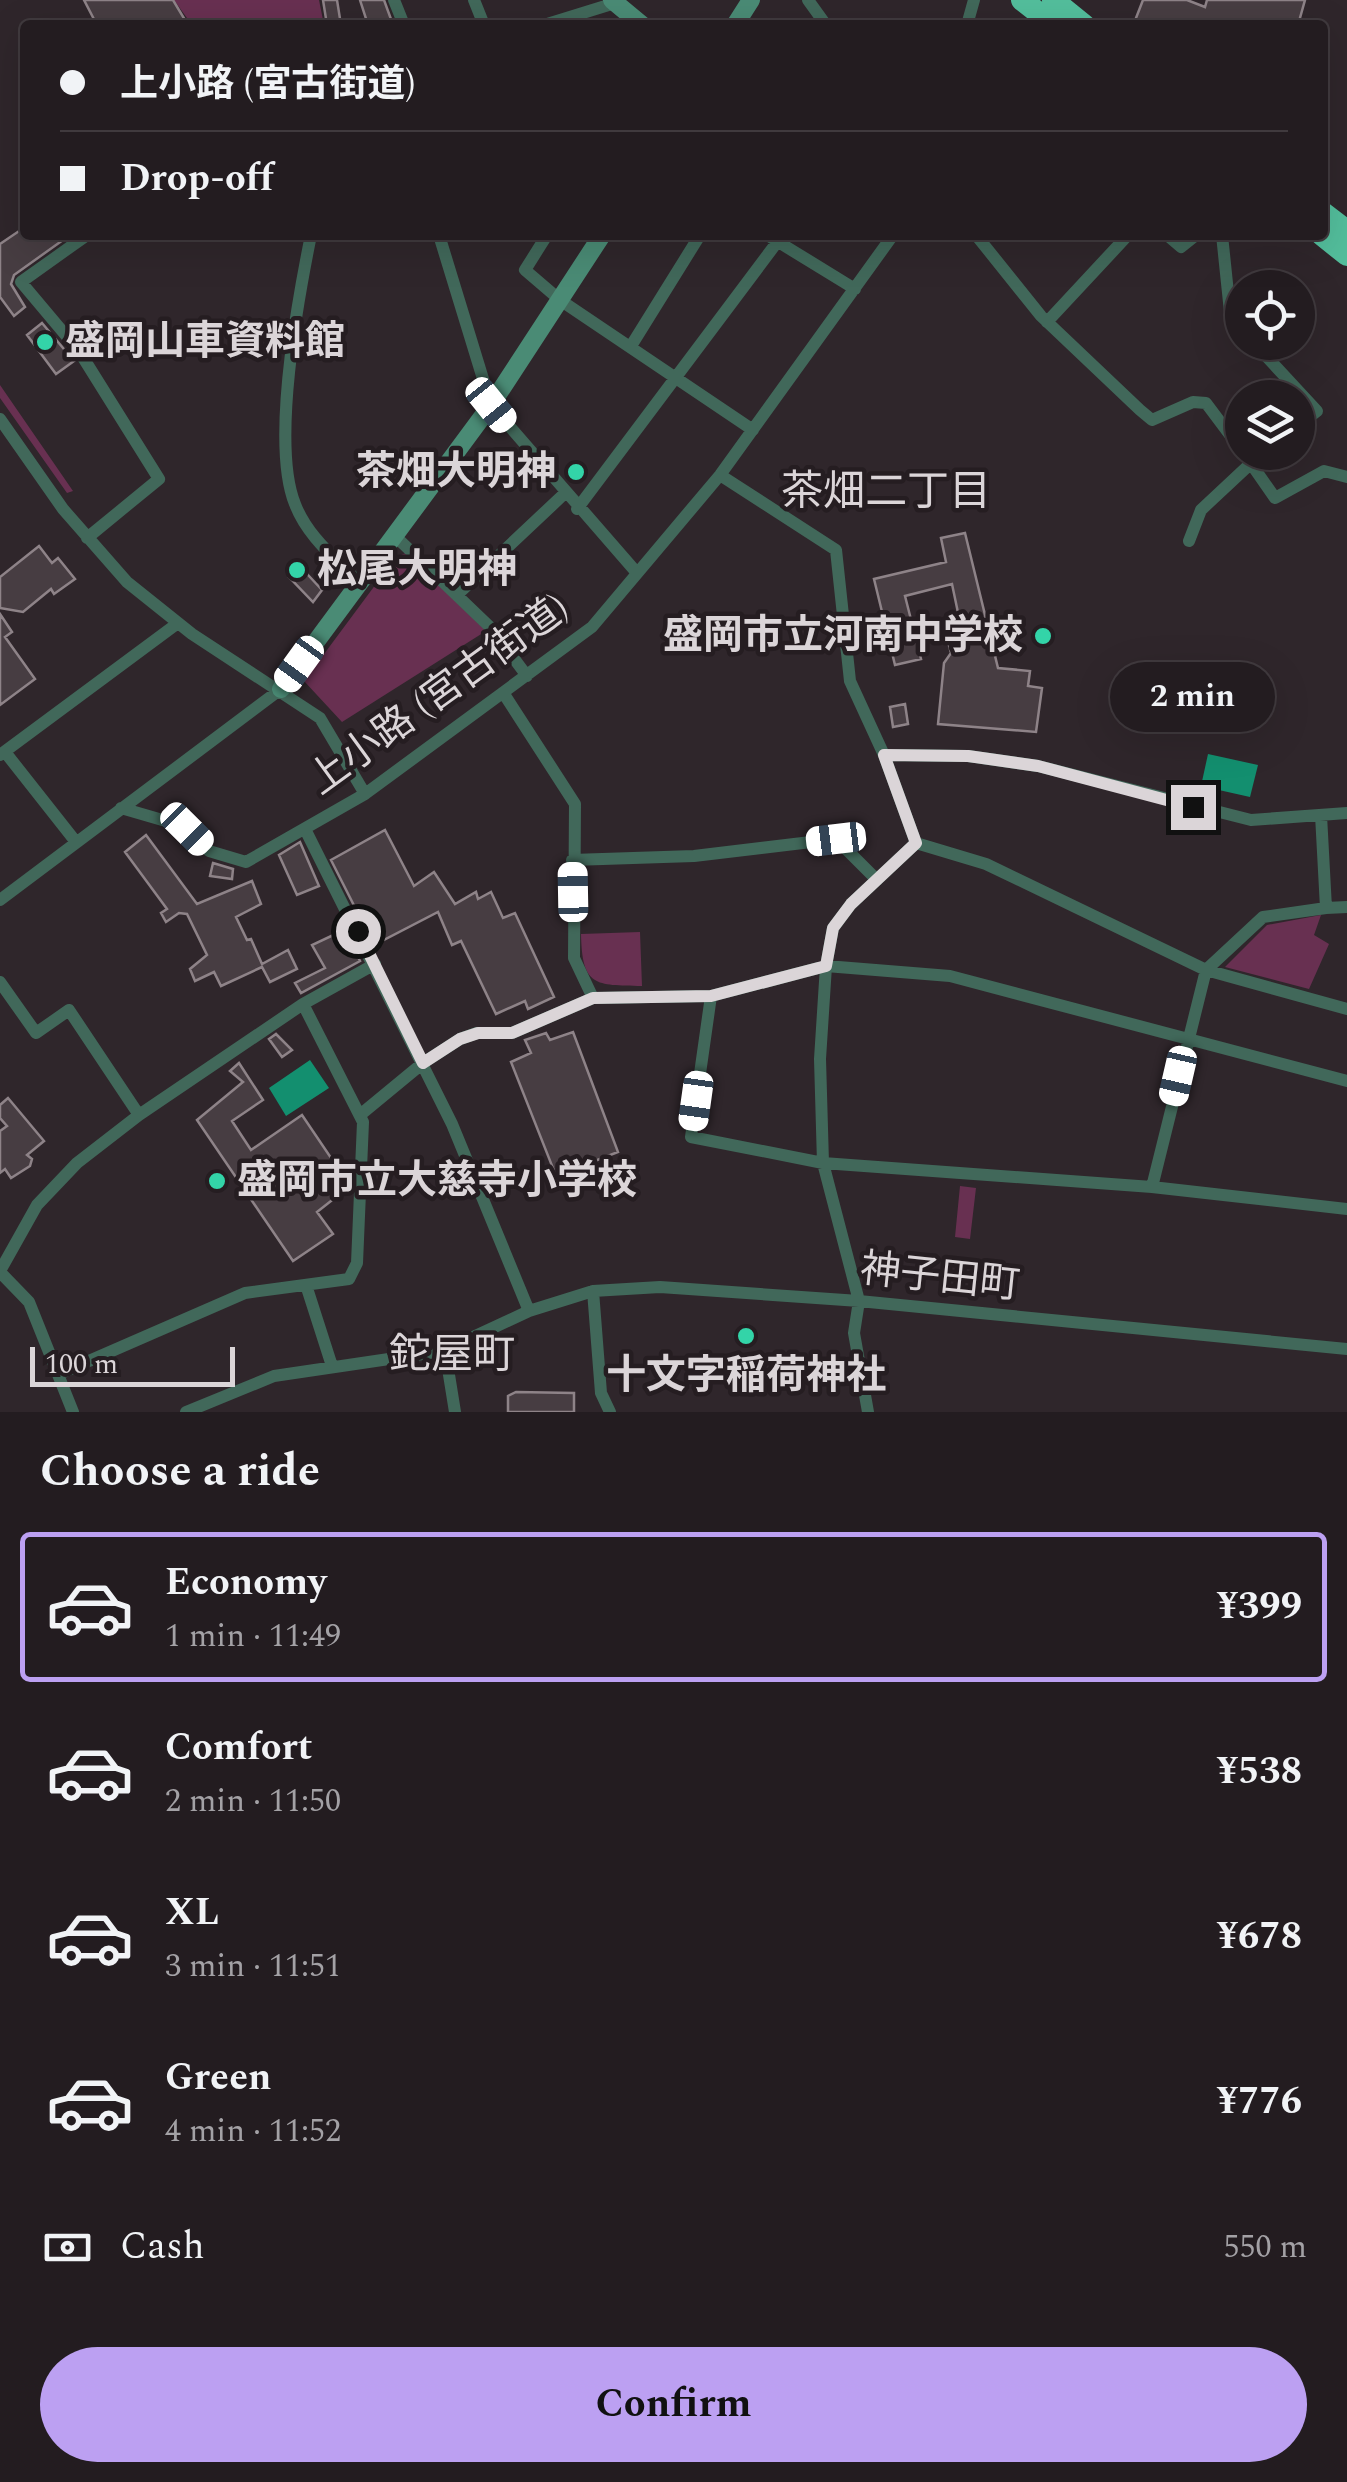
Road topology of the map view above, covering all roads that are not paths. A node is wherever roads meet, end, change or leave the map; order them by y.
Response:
1 (1022, 0) edge
2 (1052, 0) edge
3 (617, 3) edge
4 (561, 20) edge
5 (636, 20) edge
6 (1048, 20) edge
7 (1078, 20) edge
8 (80, 240) edge
9 (309, 240) edge
10 (441, 240) edge
11 (544, 240) edge
12 (599, 240) edge
13 (697, 240) edge
14 (772, 240) edge
15 (776, 240) edge
16 (889, 240) edge
17 (980, 240) edge
18 (1123, 240) edge
19 (1223, 240) edge
20 (1226, 270) edge
21 (855, 289) junction
22 (560, 300) junction
23 (1047, 322) junction
24 (631, 346) junction
25 (1269, 360) edge
26 (676, 377) junction
27 (1288, 380) edge
28 (491, 405) junction
29 (0, 419) edge
30 (1225, 429) edge
31 (753, 430) junction
32 (1234, 470) edge
33 (1255, 470) edge
34 (720, 475) junction
35 (1347, 477) edge
36 (564, 494) junction
37 (578, 509) junction
38 (394, 534) junction
39 (86, 538) junction
40 (1189, 541) dead end
41 (637, 573) junction
42 (358, 582) junction
43 (457, 595) junction
44 (178, 623) junction
45 (527, 676) junction
46 (281, 689) junction
47 (504, 694) junction
48 (2, 753) edge
49 (884, 755) junction
50 (365, 794) junction
51 (121, 808) junction
52 (1347, 813) edge
53 (1321, 815) junction
54 (306, 832) junction
55 (76, 842) junction
56 (916, 843) junction
57 (572, 860) junction
58 (877, 880) junction
59 (0, 900) edge
60 (1347, 907) edge
61 (1326, 908) junction
62 (375, 964) junction
63 (826, 966) junction
64 (1206, 970) junction
65 (0, 982) edge
66 (711, 996) junction
67 (593, 998) junction
68 (303, 1004) junction
69 (1347, 1009) edge
70 (1187, 1039) junction
71 (423, 1063) junction
72 (1347, 1080) edge
73 (139, 1115) junction
74 (360, 1115) junction
75 (823, 1163) junction
76 (1152, 1187) junction
77 (1347, 1209) edge
78 (0, 1271) edge
79 (306, 1284) junction
80 (593, 1291) junction
81 (860, 1301) junction
82 (529, 1311) junction
83 (1347, 1349) edge
84 (445, 1350) junction
85 (332, 1366) junction
86 (59, 1374) junction
87 (73, 1412) edge
88 (186, 1412) edge
89 (455, 1412) edge
90 (610, 1412) edge
91 (868, 1412) edge

1 - 6 highway
2 - 7 highway
3 - 4 street
3 - 5 street
8 - 39 street
9 - 42 street
10 - 28 street
11 - 22 street
12 - 22 street
13 - 24 street
14 - 26 street
15 - 21 street
16 - 21 street, 上小路 (宮古街道)
17 - 23 street
18 - 23 street
19 - 20 street
21 - 31 street, 上小路 (宮古街道)
22 - 24 street
22 - 28 street
23 - 30 street
24 - 26 street
25 - 27 street
26 - 31 street
26 - 37 street
28 - 36 street
28 - 38 street
29 - 39 street
31 - 34 street, 上小路 (宮古街道)
32 - 40 street
33 - 35 street
34 - 41 street, 上小路 (宮古街道)
34 - 49 street
36 - 37 street
36 - 43 street
37 - 41 street
38 - 42 street
38 - 43 street
39 - 44 street
41 - 45 street, 上小路 (宮古街道)
42 - 46 street
43 - 45 street
44 - 46 street
44 - 48 street
45 - 47 street, 上小路 (宮古街道)
46 - 50 street
46 - 51 street
47 - 50 street, 上小路 (宮古街道)
47 - 57 street
48 - 55 street
49 - 53 street
49 - 56 street
50 - 54 street, 上小路 (宮古街道)
51 - 54 street
51 - 55 street
52 - 53 street
53 - 61 street
54 - 62 street, 上小路 (宮古街道)
55 - 59 street
56 - 58 street
56 - 64 street
57 - 58 street
57 - 67 street
58 - 63 street
60 - 61 street
61 - 64 street
62 - 68 street
62 - 71 street, 上小路 (宮古街道)
63 - 66 street
63 - 70 street
63 - 75 street
64 - 69 street
64 - 70 street
65 - 73 street
66 - 67 street
66 - 75 street
67 - 71 street
68 - 73 street
68 - 74 street
70 - 72 street
70 - 76 street
71 - 74 street
71 - 82 street, 上小路 (宮古街道)
73 - 78 street
74 - 79 street
75 - 76 street
75 - 81 street
76 - 77 street
78 - 86 street
79 - 85 street
79 - 86 street
80 - 81 street, 神子田町
80 - 82 street, 神子田町
80 - 90 street
81 - 83 street, 神子田町
81 - 91 street
82 - 84 street
84 - 85 street
84 - 89 street
85 - 88 street
86 - 87 street

